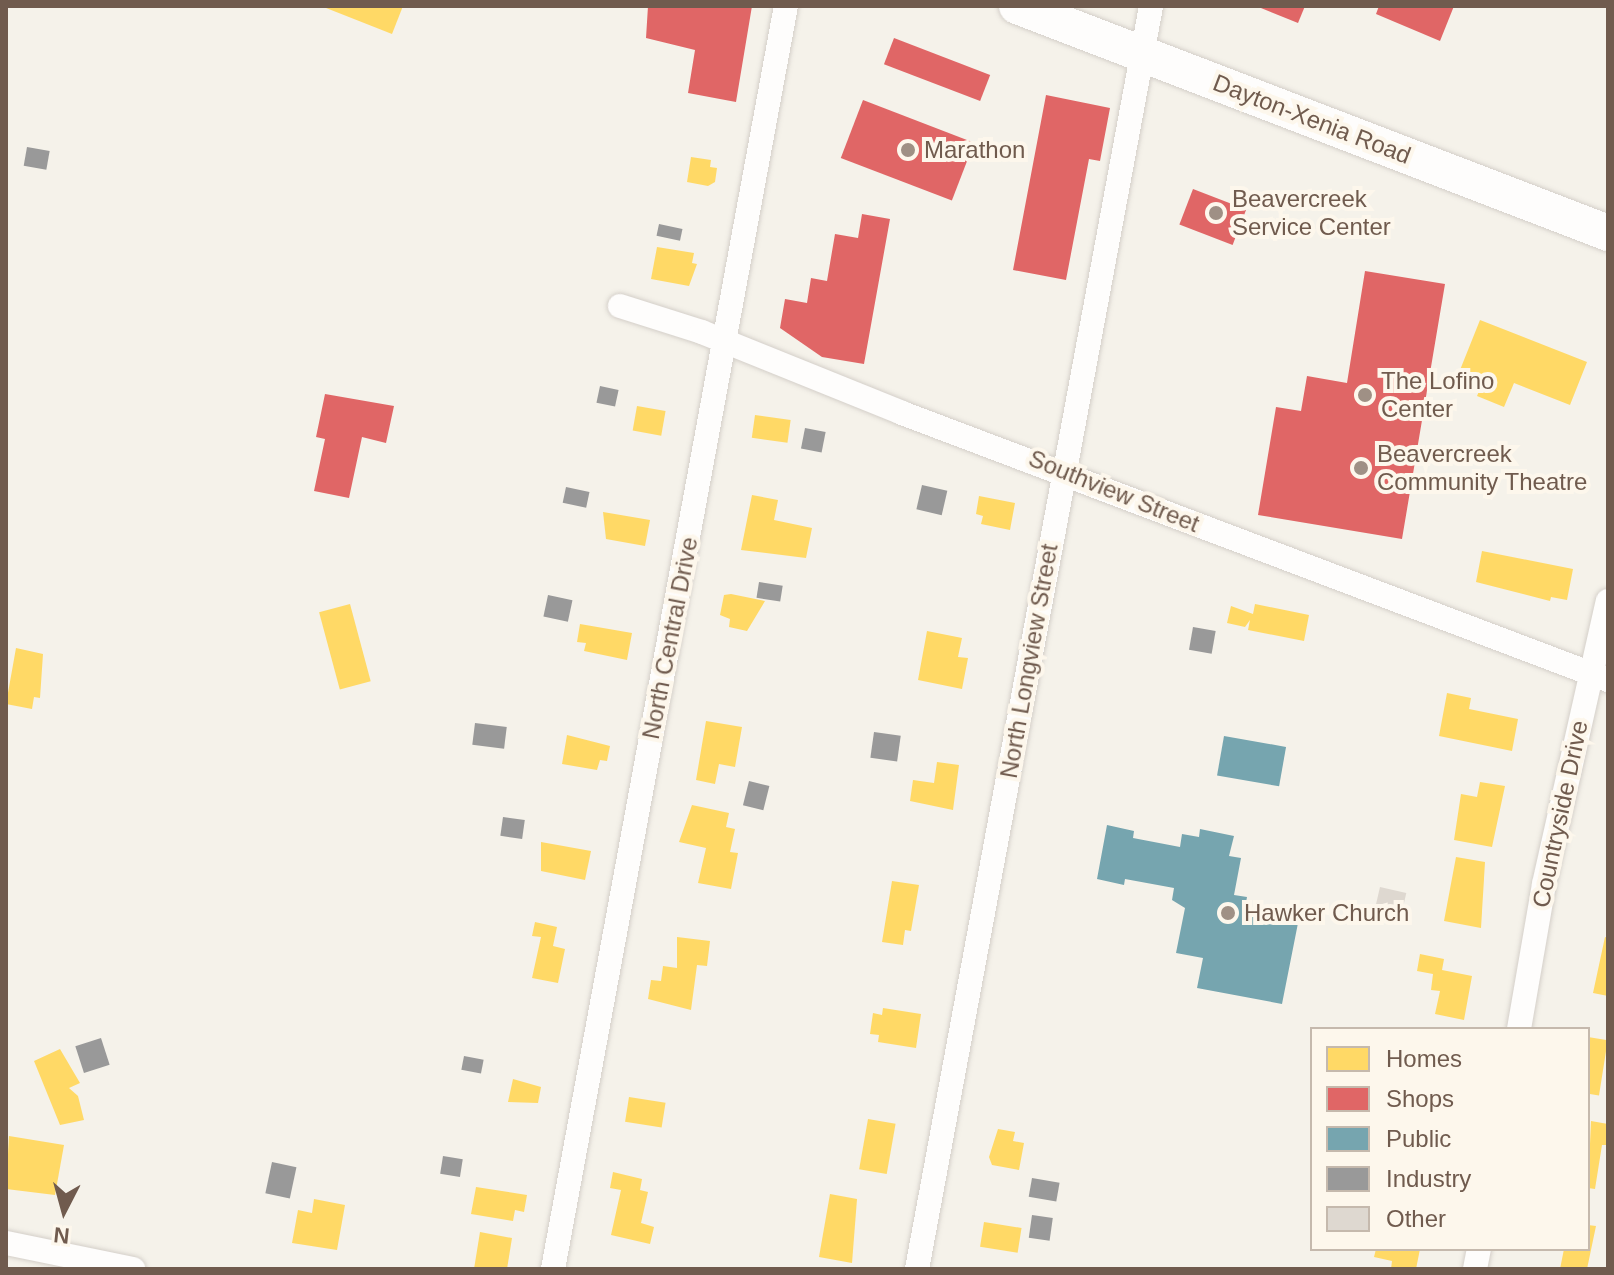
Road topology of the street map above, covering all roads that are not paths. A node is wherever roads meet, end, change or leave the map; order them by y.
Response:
1 (786, 6) edge
2 (1017, 6) edge
3 (1151, 6) edge
4 (1143, 54) junction
5 (1608, 233) edge
6 (620, 306) dead end
7 (726, 342) junction
8 (1064, 471) junction
9 (1608, 601) edge
10 (1599, 677) edge
11 (1519, 1027) edge
12 (6, 1243) edge
13 (133, 1269) edge
14 (553, 1269) edge
15 (917, 1269) edge

1 - 7 street, North Central Drive
2 - 4 main road, Dayton-Xenia Road
3 - 4 street, North Longview Street
4 - 5 main road, Dayton-Xenia Road
4 - 8 street, North Longview Street
6 - 7 street, Southview Street
7 - 8 street, Southview Street
7 - 14 street, North Central Drive
8 - 10 street, Southview Street
8 - 15 street, North Longview Street
9 - 10 street, Countryside Drive
10 - 11 street, Countryside Drive
12 - 13 street

